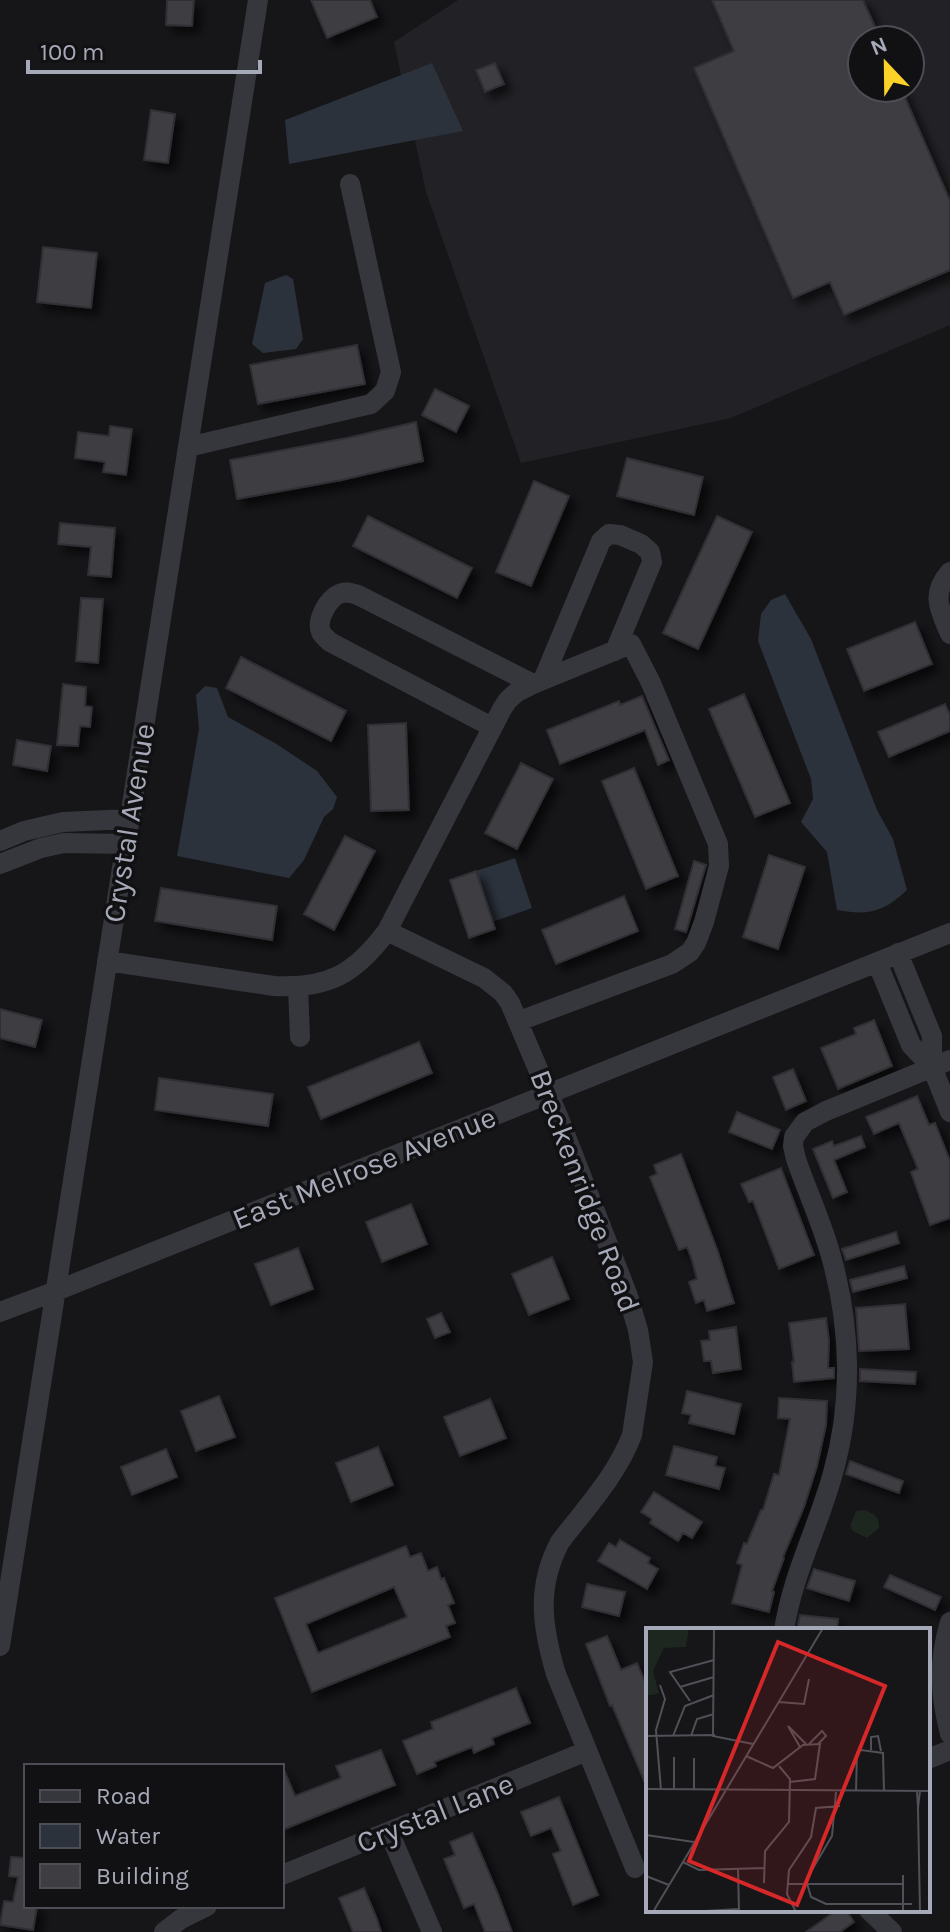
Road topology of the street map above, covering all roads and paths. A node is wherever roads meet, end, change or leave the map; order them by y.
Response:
1 (258, 0) edge
2 (350, 184) dead end
3 (188, 447) junction
4 (950, 572) edge
5 (950, 634) edge
6 (623, 647) junction
7 (538, 682) junction
8 (492, 727) junction
9 (129, 819) junction
10 (0, 841) edge
11 (126, 844) junction
12 (0, 864) edge
13 (387, 931) junction
14 (950, 933) edge
15 (898, 953) junction
16 (107, 961) junction
17 (877, 962) junction
18 (298, 987) junction
19 (519, 1021) junction
20 (300, 1037) dead end
21 (941, 1064) edge
22 (548, 1094) junction
23 (950, 1112) edge
24 (56, 1291) junction
25 (0, 1312) edge
26 (950, 1622) edge
27 (784, 1628) edge
28 (0, 1646) edge
29 (950, 1734) edge
30 (950, 1750) edge
31 (587, 1751) junction
32 (930, 1758) edge
33 (389, 1832) junction
34 (635, 1868) dead end
35 (284, 1874) edge
36 (203, 1908) edge
37 (871, 1912) edge
38 (164, 1932) edge
39 (432, 1932) edge
40 (892, 1932) edge

1 - 3 street, Crystal Avenue
2 - 3 street
3 - 9 street, Crystal Avenue
4 - 5 street
6 - 7 street
6 - 7 street
6 - 19 street
7 - 8 street
7 - 8 street
8 - 13 street
9 - 10 street
9 - 11 street, Crystal Avenue
11 - 12 street
11 - 16 street, Crystal Avenue
13 - 18 street
13 - 19 street, Breckenridge Road
14 - 15 street, East Melrose Avenue
15 - 17 street, East Melrose Avenue
15 - 21 street
16 - 18 street
16 - 24 street, Crystal Avenue
17 - 21 street
17 - 22 street, East Melrose Avenue
18 - 20 street
19 - 22 street, Breckenridge Road
21 - 23 street
21 - 27 street
22 - 24 street, East Melrose Avenue
22 - 31 street, Breckenridge Road
24 - 25 street, East Melrose Avenue
24 - 28 street, Crystal Avenue
26 - 29 street
30 - 32 street
31 - 33 street, Crystal Lane
31 - 34 street, Breckenridge Road
33 - 35 street, Crystal Lane
33 - 39 street
36 - 38 street
37 - 40 street

